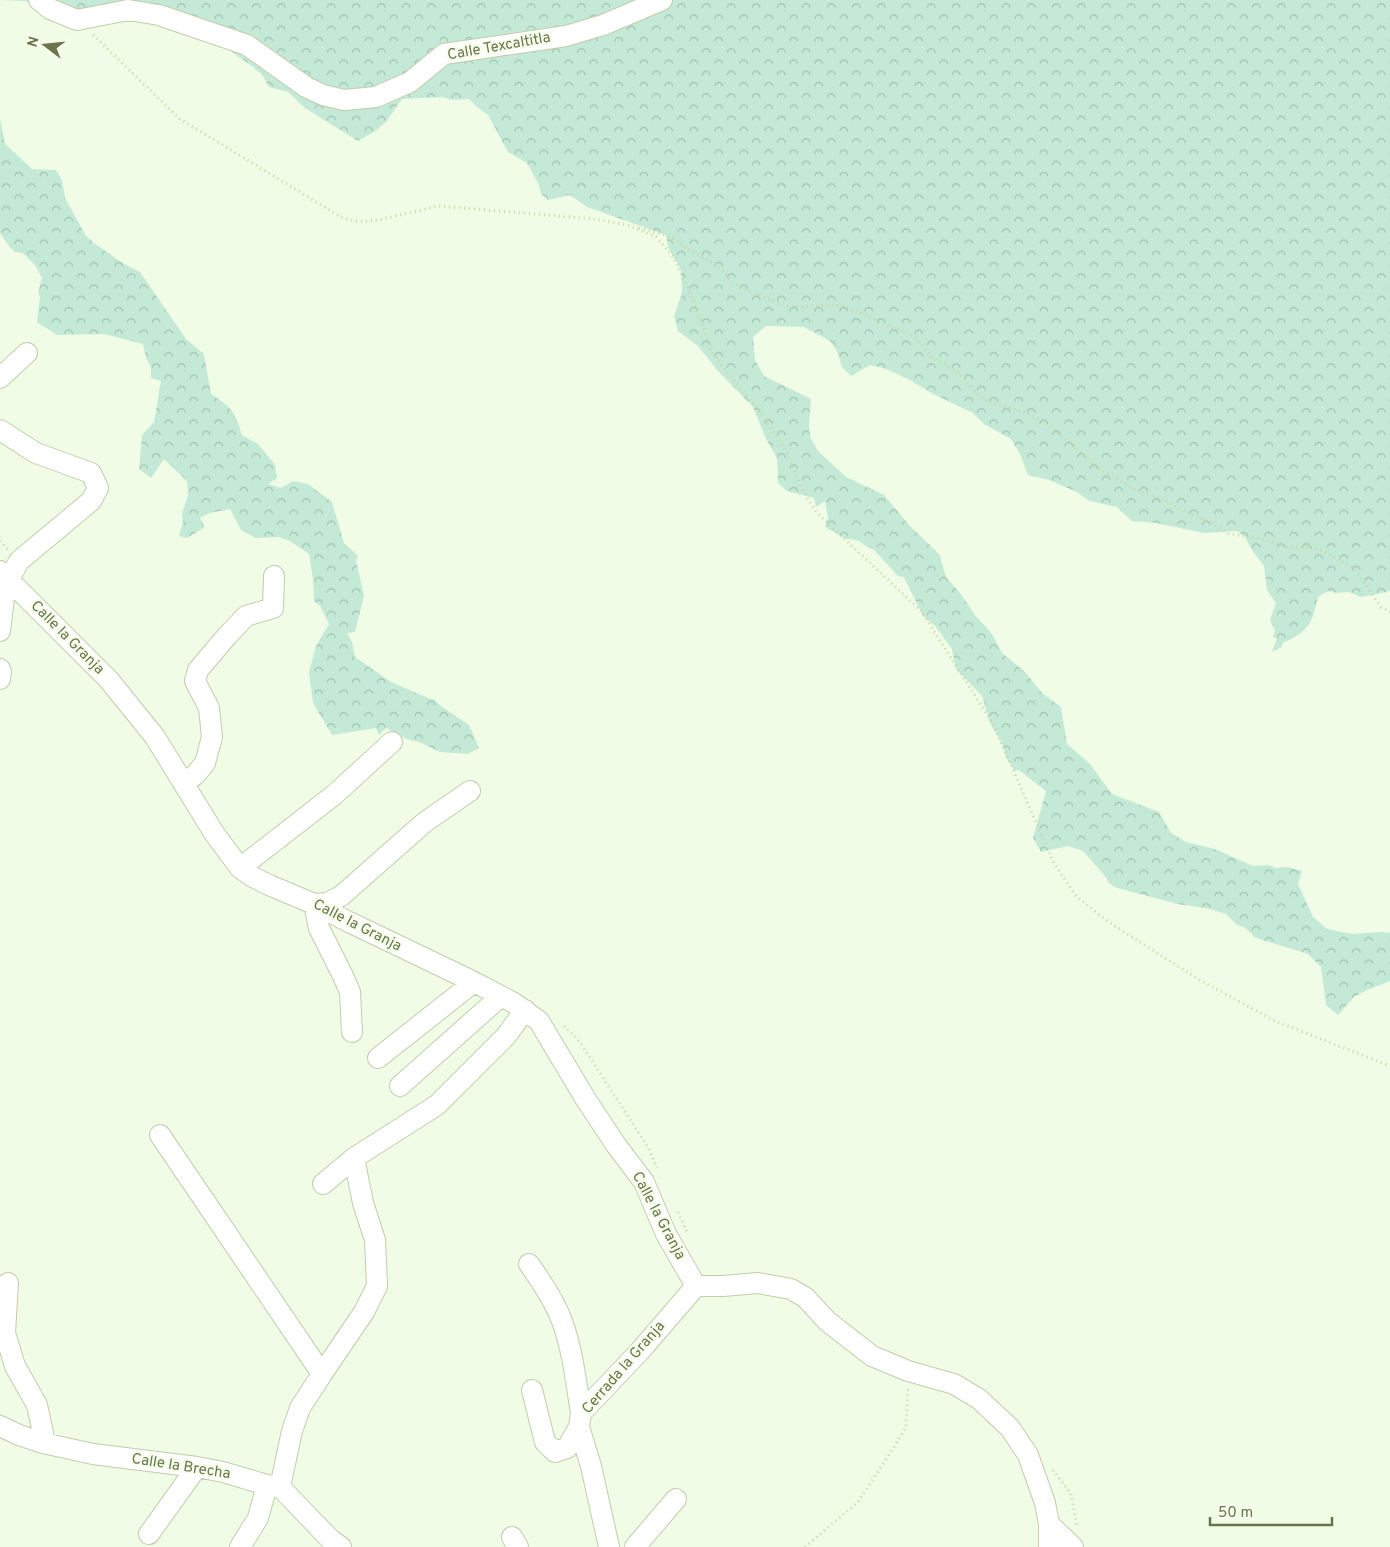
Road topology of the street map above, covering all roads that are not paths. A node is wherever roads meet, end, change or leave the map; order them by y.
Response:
1 (39, 0) edge
2 (662, 0) edge
3 (27, 353) dead end
4 (0, 378) edge
5 (0, 430) edge
6 (4, 575) edge
7 (274, 576) dead end
8 (0, 631) edge
9 (0, 669) edge
10 (0, 679) edge
11 (392, 742) dead end
12 (183, 783) junction
13 (470, 791) dead end
14 (240, 868) junction
15 (314, 904) junction
16 (474, 982) junction
17 (500, 997) junction
18 (525, 1010) junction
19 (352, 1032) dead end
20 (378, 1058) dead end
21 (400, 1086) dead end
22 (160, 1135) dead end
23 (354, 1158) junction
24 (323, 1184) dead end
25 (529, 1264) dead end
26 (8, 1284) dead end
27 (696, 1286) junction
28 (322, 1374) junction
29 (532, 1390) dead end
30 (580, 1420) junction
31 (0, 1426) edge
32 (43, 1443) junction
33 (197, 1467) junction
34 (274, 1486) junction
35 (676, 1499) dead end
36 (1049, 1524) junction
37 (149, 1534) dead end
38 (1075, 1538) edge
39 (240, 1547) edge
40 (341, 1547) edge
41 (609, 1547) edge
42 (635, 1547) edge
43 (1049, 1547) edge

1 - 2 street, Calle Texcaltitla
3 - 4 street
5 - 6 street
6 - 8 street
6 - 12 street, Calle la Granja
7 - 12 street
9 - 10 street
11 - 14 street
12 - 14 street, Calle la Granja
13 - 15 street
14 - 15 street, Calle la Granja
15 - 16 street, Calle la Granja
15 - 19 street
16 - 17 street, Calle la Granja
16 - 20 street
17 - 18 street, Calle la Granja
17 - 21 street
18 - 23 street
18 - 27 street, Calle la Granja
22 - 28 street
23 - 24 street
23 - 28 street
25 - 30 street
26 - 32 street
27 - 30 street, Cerrada la Granja
27 - 36 street
28 - 34 street
29 - 30 street
30 - 41 street, Cerrada la Granja
31 - 32 street, Calle la Brecha
32 - 33 street, Calle la Brecha
33 - 34 street, Calle la Brecha
33 - 37 street
34 - 39 street
34 - 40 street, Calle la Brecha
35 - 42 street
36 - 38 street
36 - 43 street

